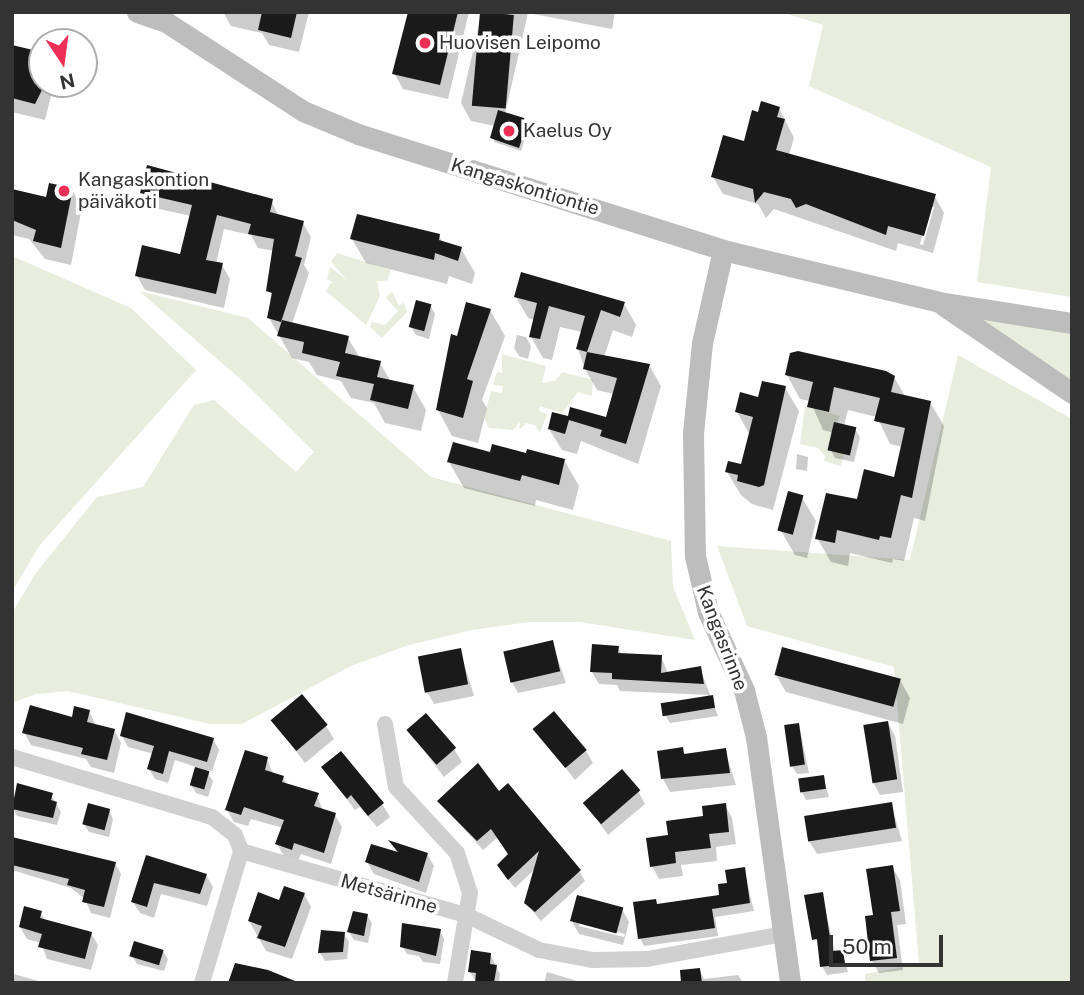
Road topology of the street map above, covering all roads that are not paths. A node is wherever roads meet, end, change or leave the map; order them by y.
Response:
1 (137, 12) edge
2 (723, 250) junction
3 (939, 302) junction
4 (1072, 323) edge
5 (1072, 393) edge
6 (385, 724) dead end
7 (12, 757) edge
8 (241, 851) junction
9 (466, 915) junction
10 (783, 934) junction
11 (202, 983) edge
12 (455, 983) edge
13 (790, 983) edge

1 - 2 street, Kangaskontiontie
2 - 3 street, Kangaskontiontie
2 - 10 street, Kangasrinne
3 - 4 street, Kangaskontiontie
3 - 5 street, Kangaskontiontie
6 - 9 street
7 - 8 street
8 - 9 street, Metsärinne
8 - 11 street
9 - 10 street, Metsärinne
9 - 12 street
10 - 13 street, Kangasrinne

